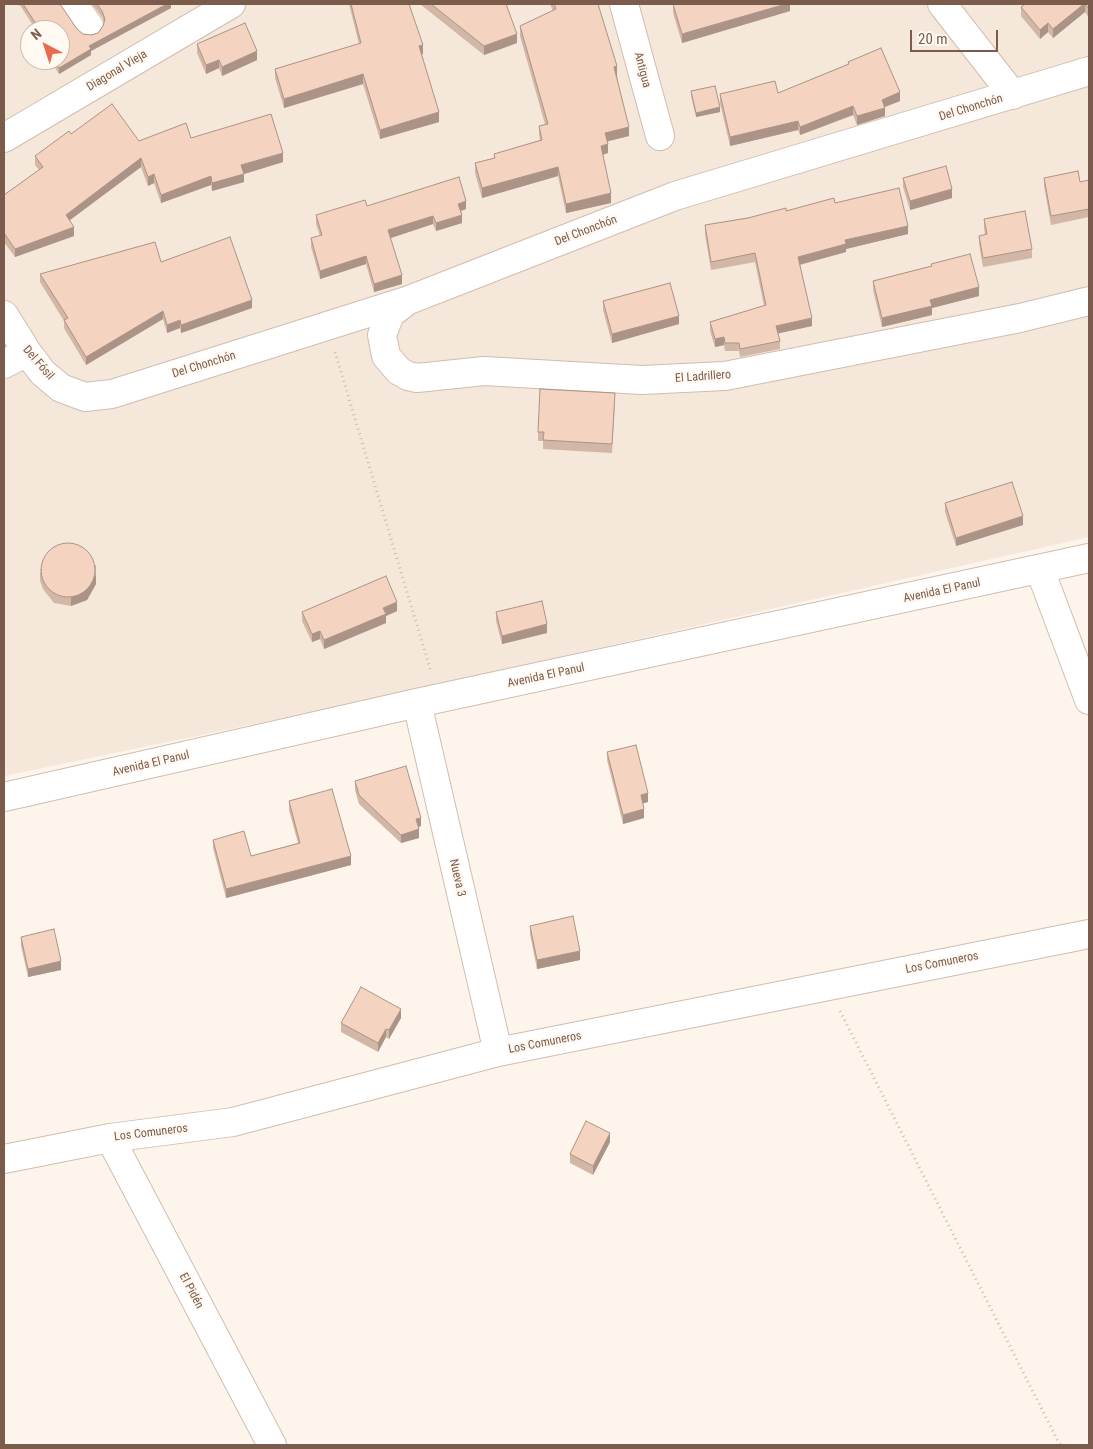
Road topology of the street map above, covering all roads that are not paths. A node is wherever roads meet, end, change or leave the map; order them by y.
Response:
1 (73, 4) edge
2 (231, 4) edge
3 (624, 4) edge
4 (942, 4) edge
5 (89, 26) dead end
6 (1089, 71) edge
7 (1013, 95) junction
8 (660, 136) dead end
9 (4, 138) edge
10 (409, 300) junction
11 (1089, 302) edge
12 (4, 315) edge
13 (15, 358) edge
14 (85, 397) joint
15 (1089, 558) edge
16 (1040, 570) junction
17 (1089, 700) edge
18 (428, 701) junction
19 (4, 797) edge
20 (1089, 934) edge
21 (498, 1052) junction
22 (110, 1138) junction
23 (4, 1159) edge
24 (272, 1445) edge

1 - 5 street
2 - 9 street, Diagonal Vieja
3 - 8 street, Antigua
4 - 7 street
6 - 7 street, Del Chonchón
7 - 10 street, Del Chonchón
10 - 11 street, El Ladrillero
10 - 14 street, Del Chonchón
12 - 13 street, Del Fósil
13 - 14 street, Del Fósil
15 - 16 street, Avenida El Panul
16 - 17 street
16 - 18 street, Avenida El Panul
18 - 19 street, Avenida El Panul
18 - 21 street, Nueva 3
20 - 21 street, Los Comuneros
21 - 22 street, Los Comuneros
22 - 23 street, Los Comuneros
22 - 24 street, El Pidén

